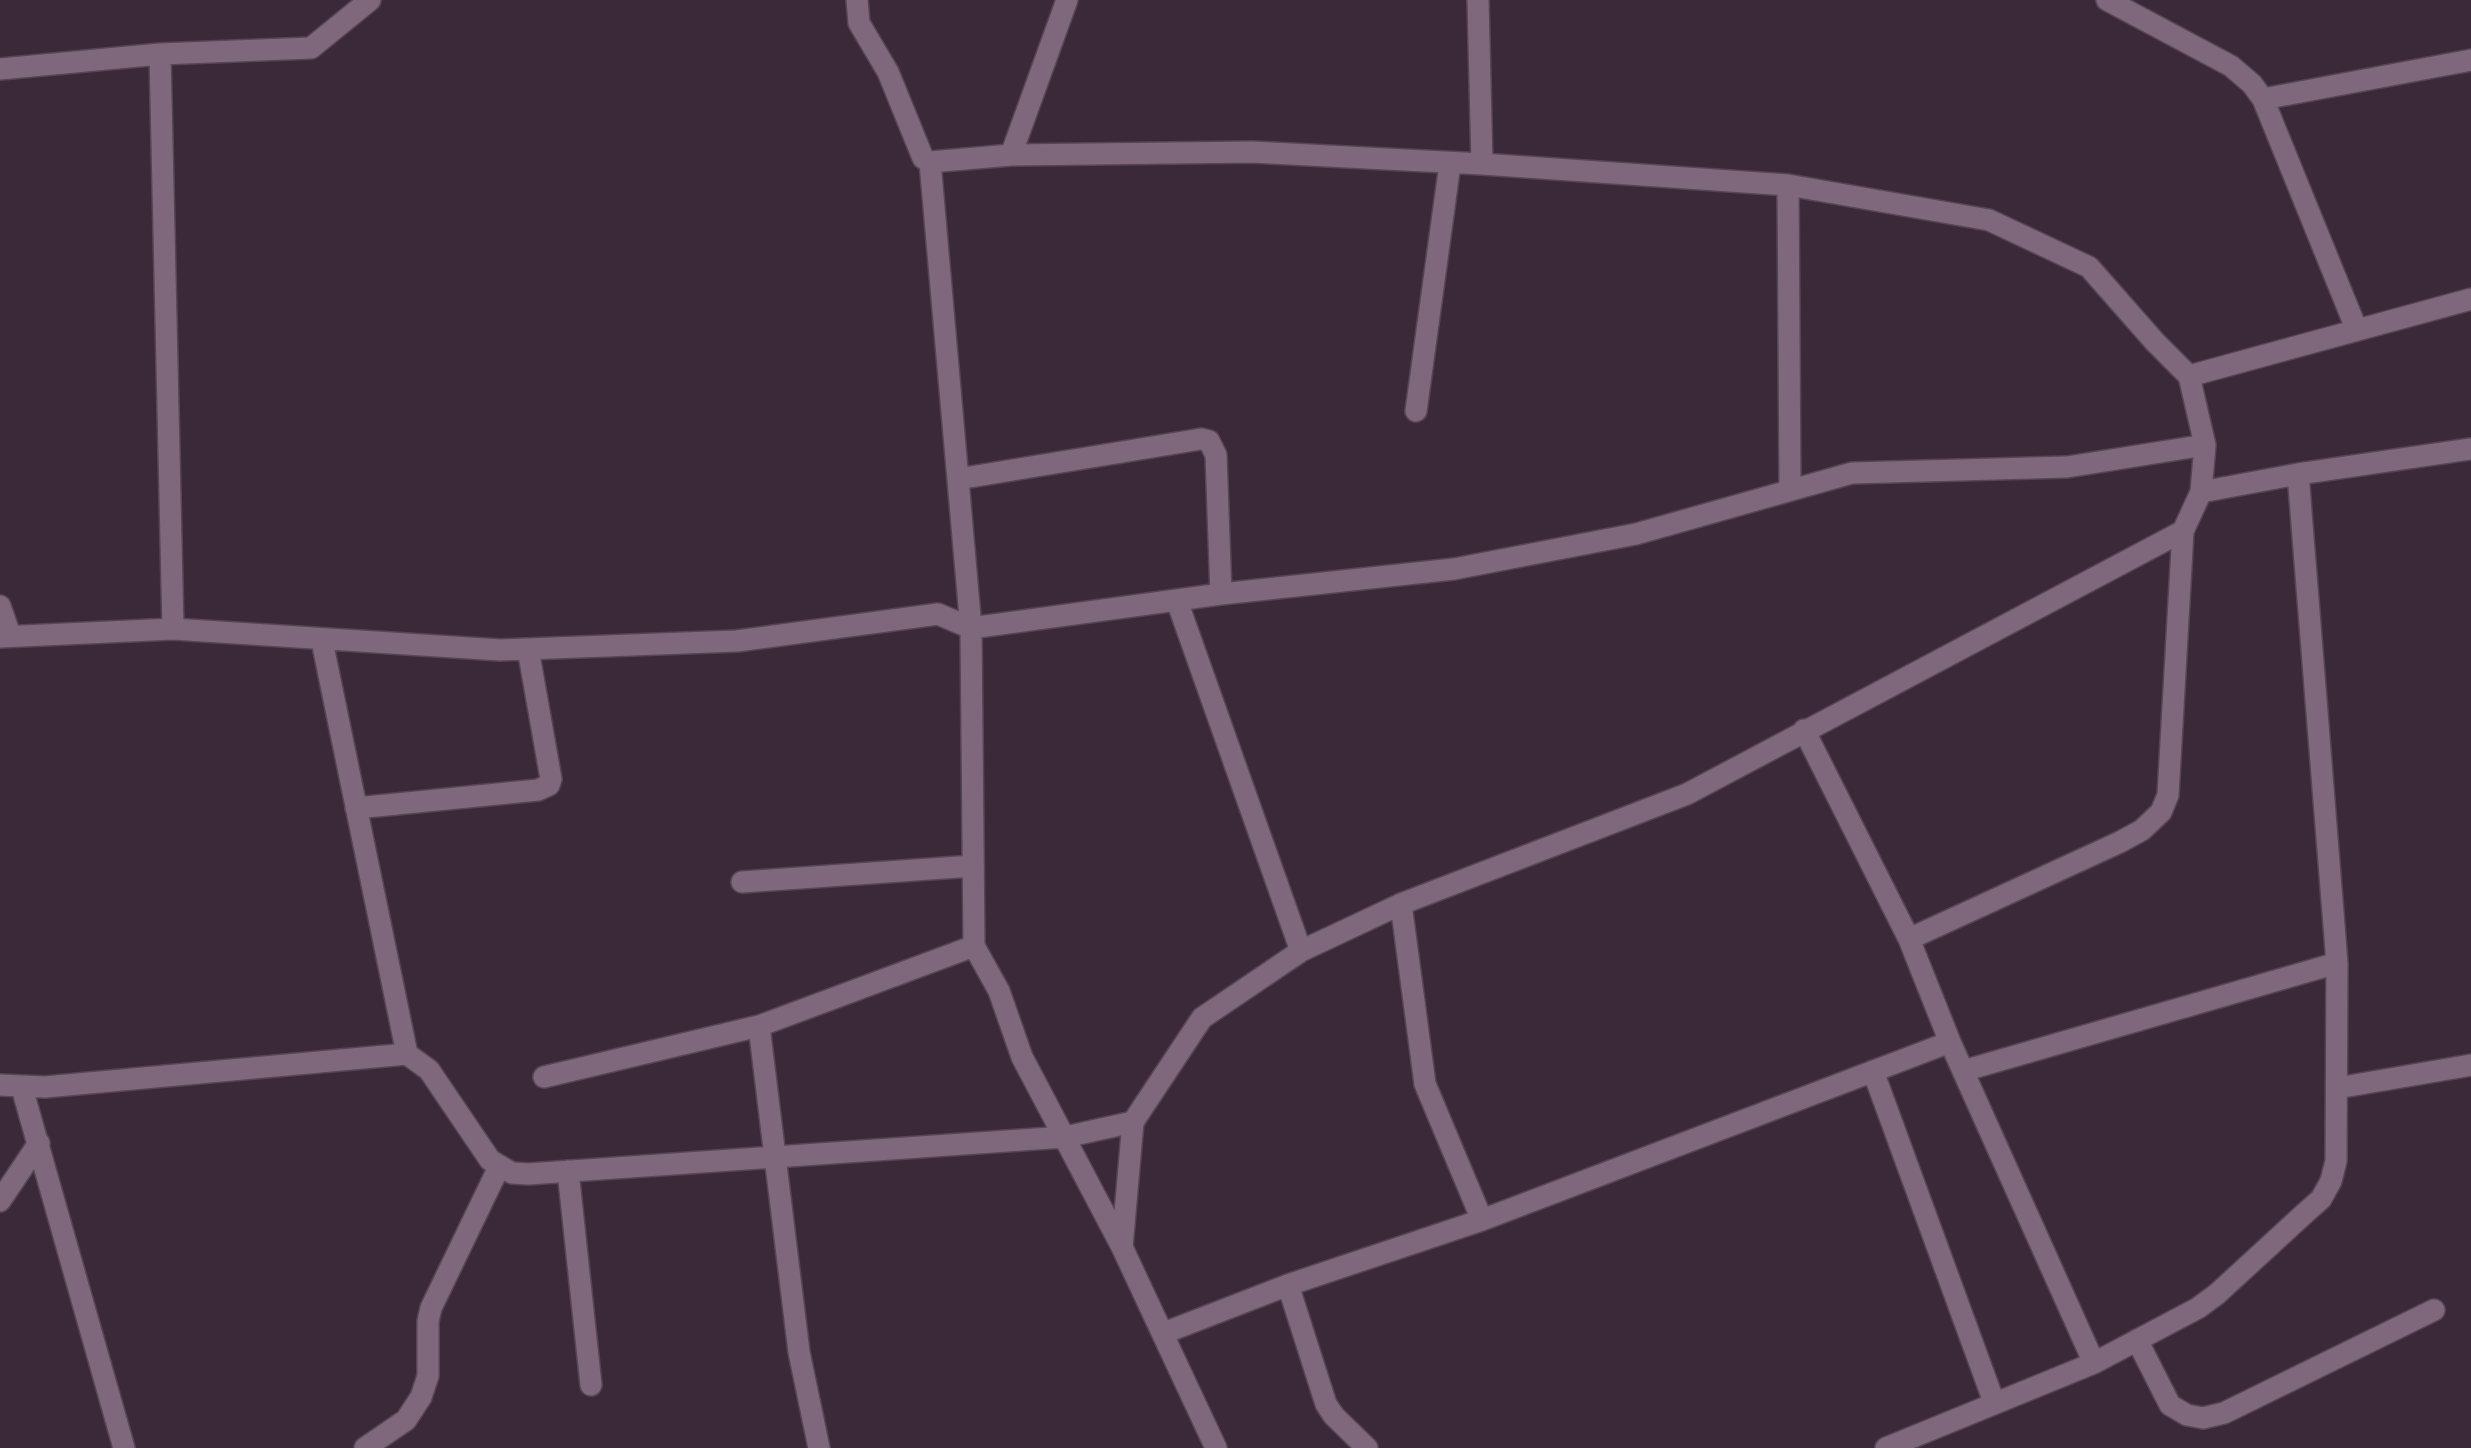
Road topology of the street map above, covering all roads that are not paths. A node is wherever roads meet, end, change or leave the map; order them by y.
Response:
1 (370, 0) edge
2 (857, 0) edge
3 (1067, 0) edge
4 (1478, 0) edge
5 (2107, 0) edge
6 (160, 54) junction
7 (2471, 60) edge
8 (0, 69) edge
9 (2263, 99) junction
10 (1011, 155) junction
11 (930, 162) junction
12 (1450, 164) junction
13 (1482, 164) junction
14 (1788, 185) junction
15 (2471, 299) edge
16 (2356, 328) junction
17 (2189, 376) junction
18 (1416, 411) dead end
19 (2205, 445) junction
20 (2470, 455) edge
21 (2298, 474) junction
22 (958, 479) junction
23 (1790, 490) junction
24 (2201, 492) junction
25 (2183, 531) junction
26 (1221, 594) junction
27 (1177, 601) junction
28 (0, 606) edge
29 (971, 628) junction
30 (173, 629) junction
31 (5, 636) edge
32 (322, 640) junction
33 (528, 649) junction
34 (1804, 730) junction
35 (356, 808) junction
36 (973, 866) junction
37 (742, 882) dead end
38 (1401, 904) junction
39 (1909, 939) junction
40 (974, 946) junction
41 (1301, 951) junction
42 (2337, 963) junction
43 (759, 1026) junction
44 (1950, 1042) junction
45 (407, 1054) junction
46 (2471, 1065) edge
47 (1873, 1071) junction
48 (1963, 1071) junction
49 (544, 1077) dead end
50 (0, 1085) edge
51 (22, 1088) junction
52 (2337, 1088) junction
53 (1133, 1122) junction
54 (1065, 1137) junction
55 (39, 1143) junction
56 (774, 1155) junction
57 (499, 1167) junction
58 (568, 1171) junction
59 (0, 1201) edge
60 (1482, 1220) junction
61 (1122, 1247) junction
62 (1288, 1285) junction
63 (2434, 1310) dead end
64 (1164, 1333) junction
65 (2137, 1340) junction
66 (2094, 1363) junction
67 (591, 1385) dead end
68 (1994, 1402) junction
69 (124, 1448) edge
70 (365, 1448) edge
71 (819, 1448) edge
72 (1216, 1448) edge
73 (1367, 1448) edge
74 (1886, 1448) edge

1 - 6 street
2 - 11 street
3 - 10 street
4 - 13 street
5 - 9 street
6 - 8 street
6 - 30 street
7 - 9 street
9 - 16 street
10 - 11 street
10 - 12 street
11 - 22 street
12 - 13 street
12 - 18 street
13 - 14 street
14 - 17 street
14 - 23 street
15 - 16 street
16 - 17 street
17 - 19 street
19 - 23 street
19 - 24 street
20 - 21 street
21 - 24 street
21 - 42 street
22 - 26 street
22 - 29 street
23 - 26 street
24 - 25 street
25 - 34 street
25 - 39 street
26 - 27 street
27 - 29 street
27 - 41 street
28 - 31 street
29 - 33 street
29 - 36 street
30 - 31 street
30 - 32 street
32 - 33 street
32 - 35 street
33 - 35 street
34 - 38 street
34 - 39 street
35 - 45 street
36 - 37 street
36 - 40 street
38 - 41 street
38 - 60 street
39 - 44 street
40 - 43 street
40 - 54 street
41 - 53 street
42 - 48 street
42 - 52 street
43 - 49 street
43 - 56 street
44 - 47 street
44 - 48 street
45 - 51 street
45 - 57 street
46 - 52 street
47 - 60 street
47 - 68 street
48 - 66 street
50 - 51 street
51 - 55 street
52 - 65 street
53 - 54 street
53 - 61 street
54 - 56 street
54 - 61 street
55 - 59 street
55 - 69 street
56 - 58 street
56 - 71 street
57 - 58 street
57 - 70 street
58 - 67 street
60 - 62 street
61 - 64 street
62 - 64 street
62 - 73 street
63 - 65 street
64 - 72 street
65 - 66 street
66 - 68 street
68 - 74 street

